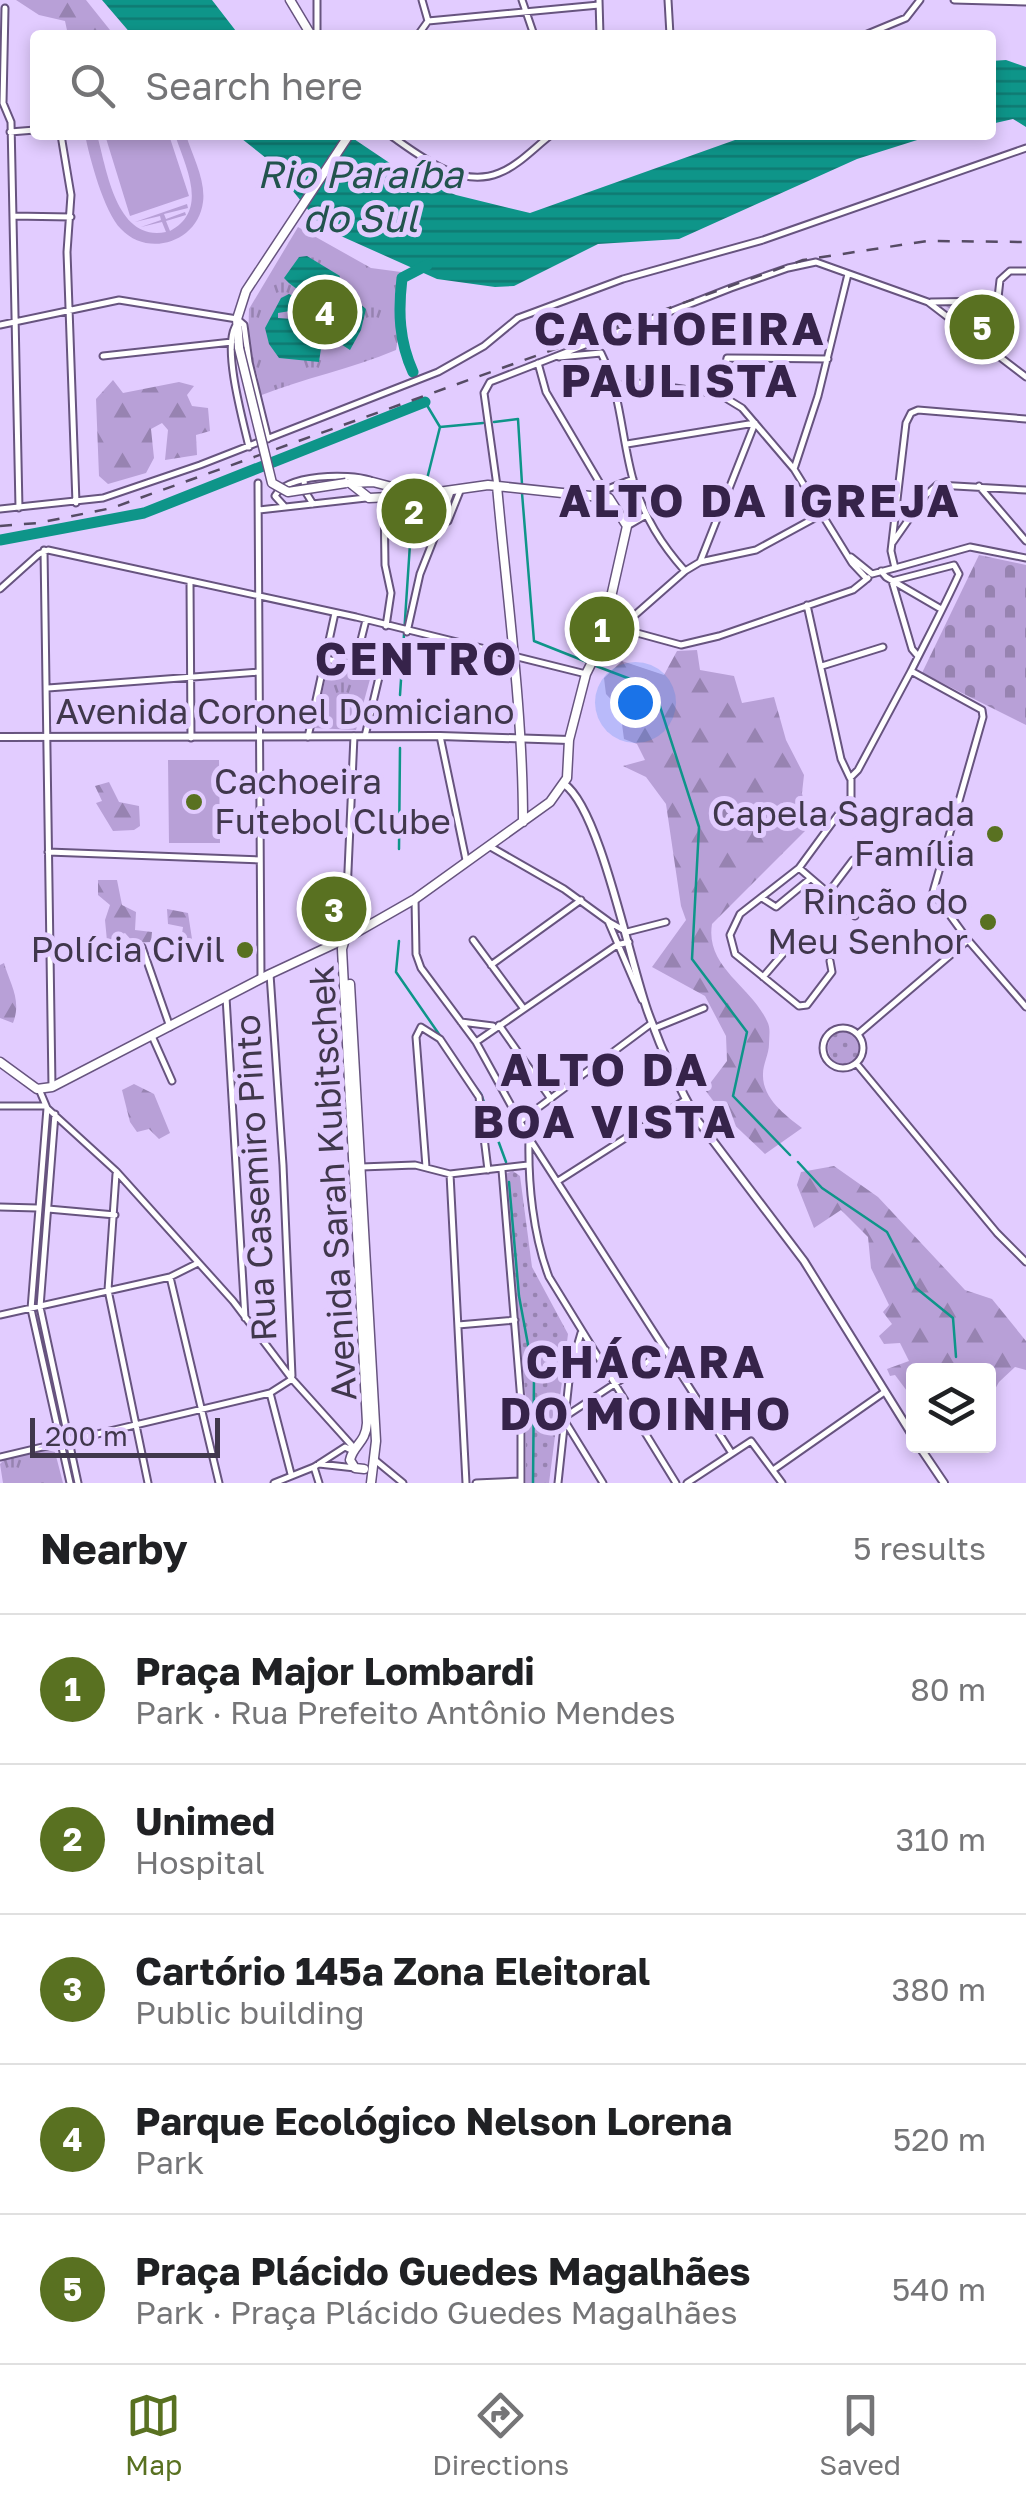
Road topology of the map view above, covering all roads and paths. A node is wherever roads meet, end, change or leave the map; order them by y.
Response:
1 (290, 0) edge
2 (316, 0) edge
3 (422, 0) edge
4 (522, 0) edge
5 (668, 0) edge
6 (920, 0) edge
7 (954, 0) edge
8 (599, 2) edge
9 (1026, 2) edge
10 (5, 8) dead end
11 (526, 13) junction
12 (428, 21) junction
13 (311, 30) edge
14 (314, 30) edge
15 (422, 30) edge
16 (532, 30) edge
17 (600, 30) edge
18 (670, 30) edge
19 (877, 30) edge
20 (1, 103) edge
21 (30, 130) edge
22 (10, 132) junction
23 (62, 140) edge
24 (345, 140) edge
25 (397, 140) edge
26 (545, 140) edge
27 (1026, 148) edge
28 (13, 216) junction
29 (72, 217) junction
30 (1026, 271) edge
31 (848, 274) junction
32 (997, 300) junction
33 (928, 302) junction
34 (70, 308) junction
35 (237, 322) junction
36 (16, 324) junction
37 (0, 325) edge
38 (235, 345) junction
39 (992, 351) junction
40 (102, 356) dead end
41 (556, 356) junction
42 (828, 359) junction
43 (538, 364) junction
44 (1026, 378) edge
45 (616, 385) junction
46 (719, 394) junction
47 (1026, 419) edge
48 (755, 422) junction
49 (268, 439) junction
50 (627, 444) junction
51 (249, 447) junction
52 (794, 468) junction
53 (633, 479) junction
54 (304, 480) junction
55 (375, 482) junction
56 (258, 483) dead end
57 (348, 483) junction
58 (497, 486) junction
59 (978, 486) junction
60 (456, 488) junction
61 (1026, 490) edge
62 (420, 493) junction
63 (607, 494) junction
64 (376, 498) junction
65 (76, 503) junction
66 (313, 504) junction
67 (284, 506) junction
68 (19, 508) junction
69 (0, 509) edge
70 (259, 510) junction
71 (822, 514) junction
72 (646, 515) junction
73 (626, 526) junction
74 (1026, 541) edge
75 (892, 545) junction
76 (41, 552) junction
77 (1026, 558) edge
78 (700, 562) junction
79 (895, 568) junction
80 (685, 571) junction
81 (881, 571) junction
82 (869, 577) junction
83 (892, 580) junction
84 (190, 581) junction
85 (0, 589) edge
86 (259, 596) junction
87 (806, 606) junction
88 (942, 610) junction
89 (605, 611) junction
90 (336, 613) junction
91 (366, 620) junction
92 (386, 626) junction
93 (620, 627) junction
94 (407, 632) junction
95 (600, 646) junction
96 (883, 646) dead end
97 (512, 656) junction
98 (918, 656) junction
99 (326, 659) junction
100 (355, 664) junction
101 (822, 666) junction
102 (910, 671) junction
103 (258, 672) junction
104 (586, 674) junction
105 (191, 678) junction
106 (48, 688) junction
107 (0, 736) edge
108 (48, 736) junction
109 (308, 736) junction
110 (354, 736) junction
111 (366, 736) junction
112 (440, 736) junction
113 (191, 738) junction
114 (259, 738) junction
115 (523, 738) junction
116 (569, 740) junction
117 (851, 779) junction
118 (564, 784) junction
119 (524, 822) junction
120 (489, 846) junction
121 (48, 852) junction
122 (260, 860) junction
123 (853, 860) dead end
124 (466, 863) junction
125 (799, 868) junction
126 (810, 878) junction
127 (828, 893) junction
128 (762, 898) junction
129 (415, 899) junction
130 (580, 900) junction
131 (855, 916) dead end
132 (608, 921) junction
133 (666, 922) dead end
134 (628, 937) junction
135 (345, 939) junction
136 (473, 940) dead end
137 (968, 940) junction
138 (794, 942) dead end
139 (617, 945) junction
140 (142, 947) dead end
141 (830, 961) dead end
142 (491, 965) junction
143 (266, 976) junction
144 (762, 977) junction
145 (226, 997) junction
146 (524, 1008) junction
147 (704, 1008) dead end
148 (1026, 1008) edge
149 (461, 1022) junction
150 (652, 1022) junction
151 (497, 1025) junction
152 (170, 1027) junction
153 (351, 1027) junction
154 (858, 1034) junction
155 (152, 1036) junction
156 (476, 1042) junction
157 (0, 1062) edge
158 (856, 1063) junction
159 (172, 1082) dead end
160 (52, 1086) junction
161 (39, 1089) junction
162 (551, 1099) junction
163 (685, 1100) junction
164 (0, 1106) edge
165 (46, 1107) junction
166 (55, 1114) junction
167 (519, 1122) junction
168 (529, 1138) junction
169 (528, 1165) junction
170 (426, 1167) junction
171 (361, 1168) junction
172 (488, 1170) junction
173 (502, 1170) junction
174 (116, 1172) junction
175 (450, 1174) junction
176 (558, 1181) junction
177 (0, 1207) edge
178 (38, 1208) junction
179 (48, 1209) junction
180 (115, 1215) junction
181 (1026, 1262) edge
182 (198, 1264) junction
183 (170, 1277) junction
184 (108, 1290) junction
185 (40, 1307) junction
186 (31, 1309) junction
187 (0, 1316) edge
188 (246, 1318) junction
189 (515, 1320) junction
190 (458, 1325) junction
191 (581, 1333) junction
192 (666, 1350) junction
193 (292, 1379) junction
194 (613, 1384) junction
195 (883, 1392) junction
196 (270, 1393) junction
197 (203, 1410) junction
198 (565, 1418) junction
199 (135, 1424) junction
200 (906, 1426) edge
201 (68, 1440) junction
202 (59, 1443) junction
203 (355, 1449) junction
204 (731, 1452) junction
205 (923, 1453) edge
206 (0, 1457) edge
207 (367, 1463) junction
208 (316, 1466) junction
209 (773, 1470) junction
210 (290, 1474) junction
211 (522, 1482) edge
212 (70, 1483) edge
213 (78, 1483) edge
214 (148, 1483) edge
215 (218, 1483) edge
216 (274, 1483) edge
217 (319, 1483) edge
218 (363, 1483) edge
219 (371, 1483) edge
220 (404, 1483) edge
221 (466, 1483) edge
222 (476, 1483) edge
223 (558, 1483) edge
224 (603, 1483) edge
225 (676, 1483) edge
226 (687, 1483) edge
227 (782, 1483) edge
228 (944, 1483) edge

1 - 13 main road
2 - 14 street
3 - 12 street
4 - 11 street
5 - 18 street
6 - 19 street
7 - 9 street
8 - 11 street
8 - 17 street
10 - 20 street
11 - 12 street
11 - 16 street
12 - 15 street
20 - 22 street
21 - 22 street
22 - 28 street
23 - 29 street
24 - 35 main road
25 - 26 street
27 - 49 street
28 - 29 street
28 - 36 street
29 - 34 street
30 - 32 street
31 - 33 street
31 - 41 street
31 - 42 street
32 - 33 street
32 - 39 street
33 - 39 street
34 - 35 street
34 - 36 street
34 - 65 street
35 - 38 main road
35 - 49 street
36 - 37 street
36 - 68 street
38 - 40 street
38 - 51 street
38 - 57 main road, bridge
39 - 44 street
41 - 43 street
41 - 45 street
42 - 46 street
42 - 52 street
43 - 58 street
43 - 63 street
45 - 46 street
45 - 50 street
46 - 48 street
47 - 75 street
48 - 50 street
48 - 52 street
48 - 78 street
49 - 51 street
50 - 53 street
51 - 65 street
52 - 71 street
53 - 63 street
53 - 72 street
54 - 55 street
54 - 66 street
54 - 67 street
55 - 57 main road
55 - 62 main road
55 - 64 main road
56 - 70 street, Rua Casemiro Pinto
57 - 64 main road
58 - 60 main road
58 - 63 main road
58 - 97 main road
59 - 61 street
59 - 74 street
59 - 75 street
60 - 62 main road
60 - 94 street
62 - 64 main road
63 - 73 main road
64 - 66 street
64 - 92 street
65 - 68 street
66 - 67 street
67 - 70 street
68 - 69 street
70 - 86 street, Rua Casemiro Pinto
71 - 78 street
71 - 82 street
72 - 73 street
72 - 80 street
73 - 89 main road
75 - 79 street
76 - 84 street
76 - 85 street
76 - 106 street
77 - 79 street
78 - 80 street
79 - 81 street
80 - 93 street
81 - 82 street
81 - 83 street
82 - 87 street
83 - 88 street
83 - 88 street
83 - 98 street
84 - 86 street
84 - 105 street
86 - 90 street
86 - 103 street, Rua Casemiro Pinto
87 - 93 street
87 - 101 street
88 - 98 street
89 - 93 street
89 - 95 main road
90 - 91 street
90 - 99 street
91 - 92 street
91 - 100 street
92 - 94 street
93 - 95 street
94 - 97 street
95 - 104 main road
96 - 101 street
97 - 104 street
97 - 115 main road
98 - 102 street
99 - 100 street
99 - 109 street
100 - 111 street
101 - 117 street
102 - 117 street
102 - 137 street
103 - 105 street
103 - 114 street, Rua Casemiro Pinto
104 - 116 main road
105 - 106 street
105 - 113 street
106 - 108 street
107 - 108 street, Avenida Coronel Domiciano
108 - 113 street, Avenida Coronel Domiciano
108 - 121 street
109 - 110 street, Avenida Coronel Domiciano
109 - 114 street, Avenida Coronel Domiciano
110 - 111 street, Avenida Coronel Domiciano
110 - 135 street
111 - 112 street, Avenida Coronel Domiciano
112 - 115 street, Avenida Coronel Domiciano
112 - 124 street
113 - 114 street, Avenida Coronel Domiciano
114 - 122 street, Rua Casemiro Pinto
115 - 116 street, Avenida Coronel Domiciano
115 - 119 main road
116 - 118 main road
117 - 125 street
118 - 119 main road
118 - 134 street
119 - 120 main road
120 - 124 main road
120 - 130 street
121 - 122 street
121 - 160 street
122 - 143 street, Rua Casemiro Pinto
123 - 127 street
124 - 129 main road
125 - 126 street
125 - 128 street
126 - 127 street
126 - 128 street
127 - 131 street
128 - 144 street
129 - 135 main road
129 - 149 street
130 - 132 street
130 - 142 street
132 - 134 street
132 - 139 street
133 - 134 street
134 - 139 street
134 - 150 street
135 - 143 main road
135 - 153 main road, Avenida Sarah Kubitschek
136 - 142 street
137 - 148 street
137 - 154 street
138 - 144 street
139 - 146 street
139 - 150 street
140 - 152 street
141 - 144 street
142 - 146 street
143 - 145 main road
143 - 193 street, Rua Casemiro Pinto
145 - 152 main road
145 - 188 street
146 - 151 street
147 - 150 street
149 - 151 street
149 - 156 street
150 - 162 street
150 - 163 street
151 - 156 street
151 - 162 street
152 - 155 main road
153 - 171 main road, Avenida Sarah Kubitschek
153 - 203 main road, Avenida Sarah Kubitschek
154 - 158 street
154 - 158 street
155 - 159 street
155 - 160 main road
156 - 167 street
157 - 161 main road
158 - 181 street
160 - 161 main road
161 - 165 street
162 - 167 street
163 - 176 street
163 - 195 street
164 - 165 street
165 - 166 street
165 - 178 street
166 - 174 street
166 - 179 street
167 - 168 street
168 - 169 street
168 - 176 street
169 - 173 street
169 - 191 street
170 - 171 street
170 - 172 street
170 - 175 street
171 - 207 main road, Avenida Sarah Kubitschek
172 - 173 street
172 - 175 street
173 - 189 street
174 - 180 street
174 - 182 street
175 - 190 street
176 - 192 street
177 - 178 street
178 - 179 street
178 - 186 street
179 - 180 street
179 - 185 street
180 - 184 street
182 - 183 street
182 - 188 street
183 - 184 street
183 - 197 street
184 - 185 street
184 - 199 street
185 - 186 street
185 - 201 street
186 - 187 street
186 - 202 street
188 - 193 street
189 - 190 street
189 - 211 street
190 - 221 street
191 - 194 street
191 - 198 street
192 - 194 street
192 - 204 street
193 - 196 street
193 - 203 street
194 - 198 street
194 - 225 street
195 - 200 street
195 - 209 street
196 - 197 street
196 - 210 street
197 - 199 street
197 - 215 street
198 - 223 street
198 - 224 street
199 - 201 street
199 - 214 street
201 - 202 street
201 - 213 street
202 - 206 street
202 - 212 street
203 - 207 main road
203 - 207 main road, Avenida Sarah Kubitschek
203 - 208 street
204 - 209 street
204 - 226 street
205 - 228 street
207 - 208 street
207 - 218 main road, Avenida Sarah Kubitschek
207 - 219 main road, Avenida Sarah Kubitschek
207 - 220 street
208 - 210 street
208 - 217 street
209 - 227 street
210 - 216 street
211 - 222 street

